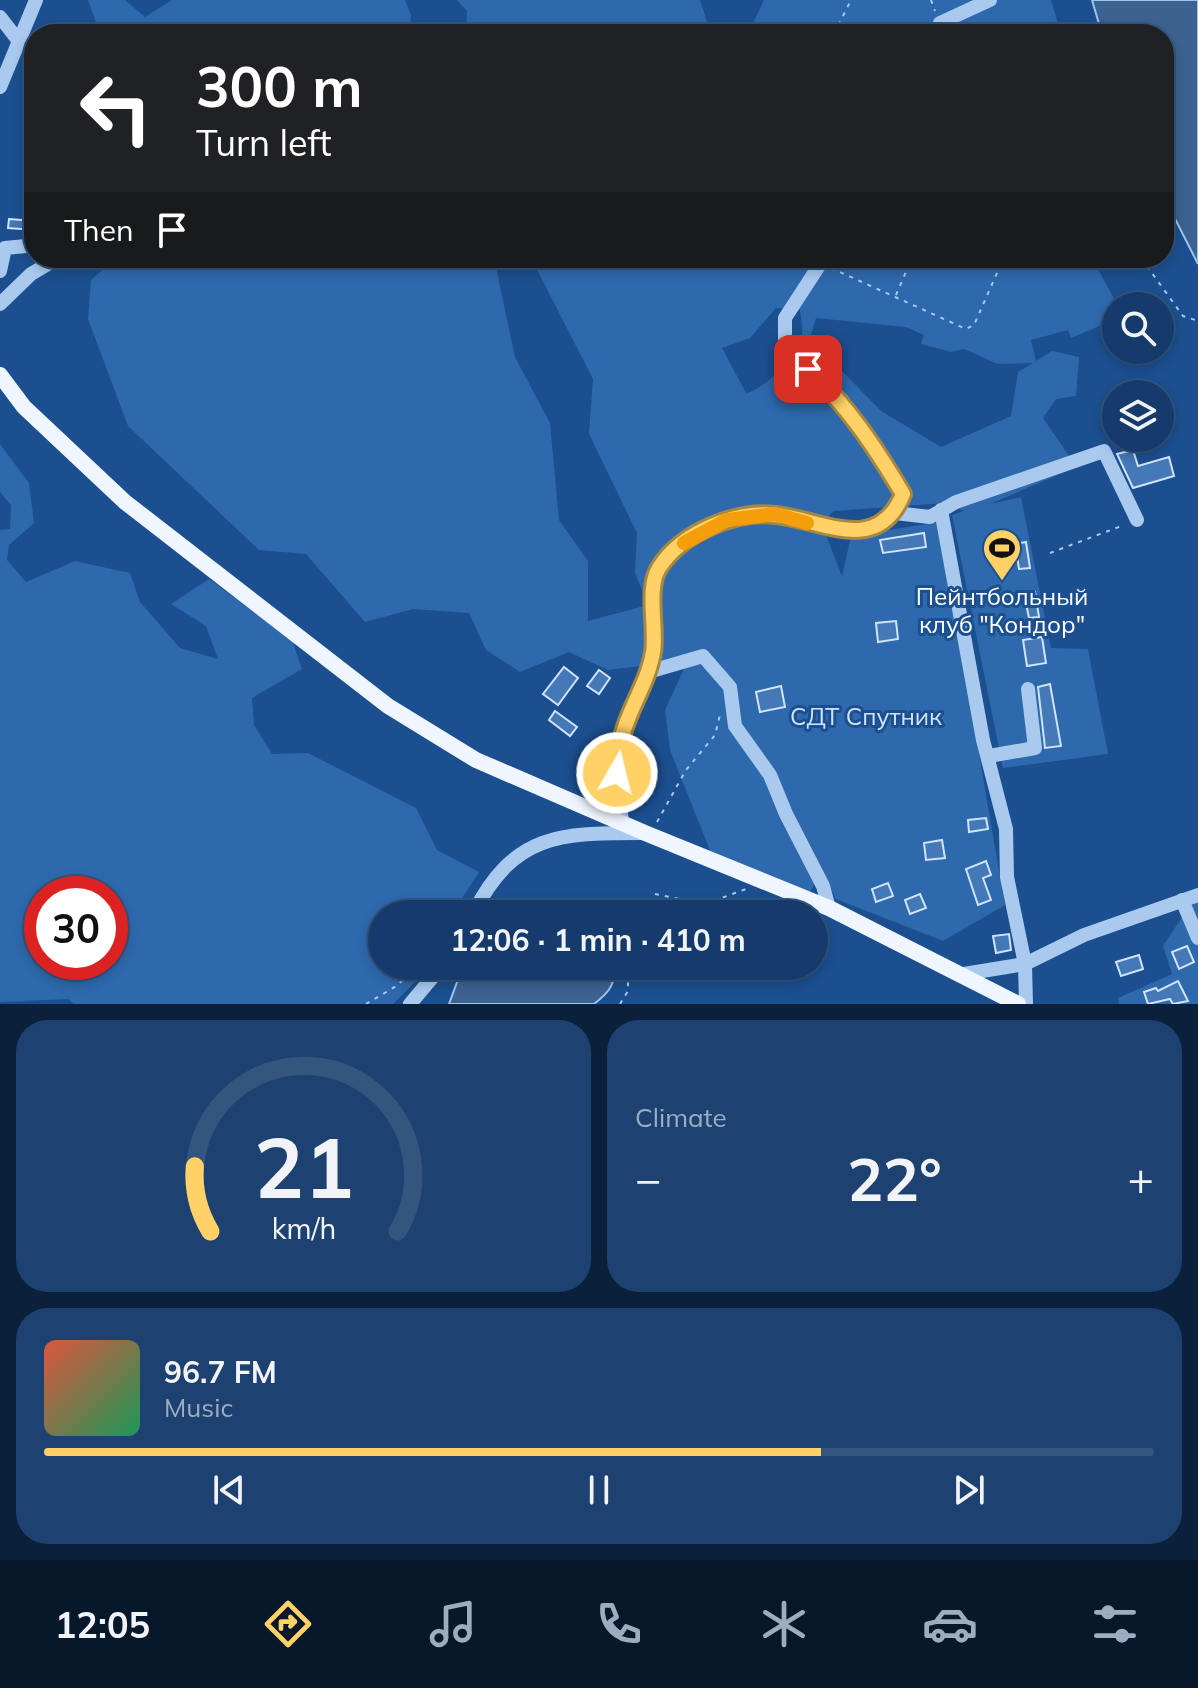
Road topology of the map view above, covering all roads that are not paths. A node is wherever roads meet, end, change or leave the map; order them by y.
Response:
1 (36, 0) edge
2 (982, 2) edge
3 (0, 17) edge
4 (25, 24) edge
5 (940, 24) edge
6 (24, 27) edge
7 (18, 40) junction
8 (0, 87) edge
9 (24, 246) edge
10 (41, 268) edge
11 (818, 268) edge
12 (0, 271) edge
13 (0, 304) edge
14 (0, 375) edge
15 (941, 510) junction
16 (895, 513) junction
17 (1137, 520) road end
18 (648, 672) junction
19 (1028, 689) dead end
20 (989, 756) junction
21 (622, 822) junction
22 (645, 833) junction
23 (1198, 895) edge
24 (481, 900) edge
25 (1182, 900) junction
26 (829, 908) junction
27 (1198, 938) edge
28 (1025, 964) junction
29 (964, 974) junction
30 (430, 980) edge
31 (410, 1004) edge
32 (1018, 1004) edge
33 (1026, 1004) edge

1 - 4 street
2 - 5 street
3 - 7 street
6 - 7 street
7 - 8 street
9 - 12 street
10 - 13 street
11 - 16 street
14 - 21 main road
15 - 16 street
15 - 17 street
15 - 20 street
16 - 18 street
18 - 21 street
18 - 26 street
19 - 20 street
20 - 28 street
21 - 22 main road
22 - 24 street
22 - 26 main road
23 - 25 street
25 - 27 street
25 - 28 street
26 - 29 main road
28 - 29 street
28 - 33 street
29 - 32 main road
30 - 31 street

